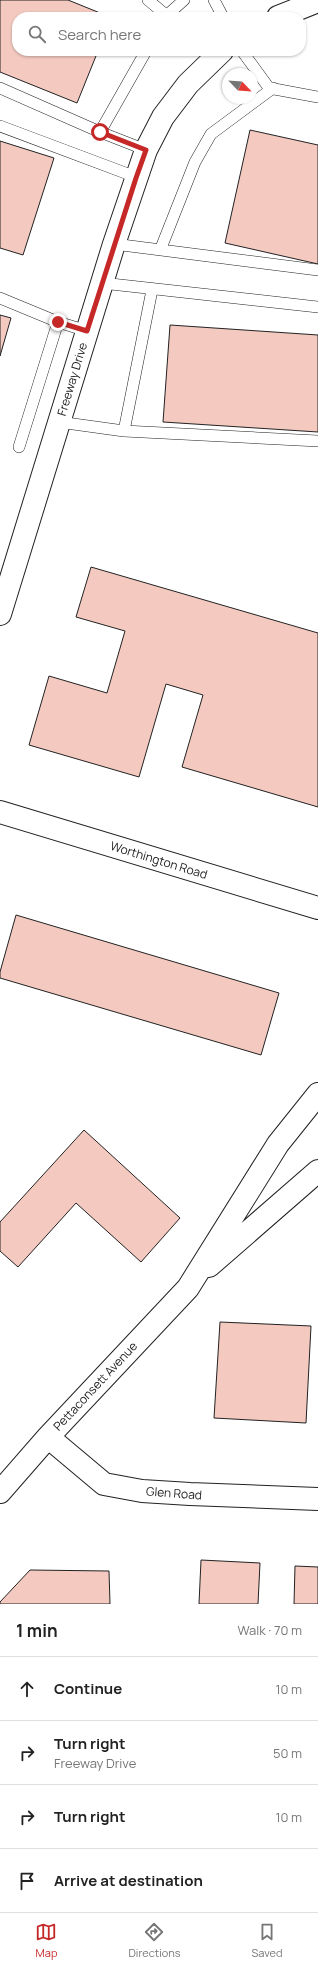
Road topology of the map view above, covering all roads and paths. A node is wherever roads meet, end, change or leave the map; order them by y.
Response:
1 (148, 0) edge
2 (184, 0) edge
3 (214, 0) edge
4 (318, 1) edge
5 (162, 12) edge
6 (170, 12) edge
7 (220, 12) edge
8 (290, 12) edge
9 (143, 56) edge
10 (217, 56) edge
11 (246, 56) edge
12 (0, 88) edge
13 (273, 88) junction
14 (318, 97) edge
15 (0, 126) edge
16 (100, 132) junction
17 (146, 150) junction
18 (136, 178) junction
19 (114, 244) junction
20 (161, 248) junction
21 (318, 270) edge
22 (102, 283) junction
23 (152, 290) junction
24 (0, 298) edge
25 (318, 306) edge
26 (58, 322) junction
27 (87, 331) junction
28 (59, 422) junction
29 (124, 430) junction
30 (318, 441) edge
31 (18, 447) dead end
32 (0, 614) edge
33 (0, 812) edge
34 (318, 908) edge
35 (318, 1094) edge
36 (318, 1171) edge
37 (191, 1281) junction
38 (48, 1437) junction
39 (0, 1492) edge
40 (318, 1499) edge

1 - 5 lane
2 - 6 lane
3 - 7 lane
4 - 8 street
9 - 16 lane
10 - 17 street, Freeway Drive
11 - 13 lane
12 - 16 lane
13 - 14 lane
13 - 20 lane
15 - 18 lane
16 - 17 lane
17 - 18 street, Freeway Drive
18 - 19 street, Freeway Drive
19 - 20 lane
19 - 22 street, Freeway Drive
20 - 21 lane
22 - 23 lane
22 - 27 street, Freeway Drive
23 - 25 lane
23 - 29 lane
24 - 26 lane
26 - 27 lane
26 - 31 lane
27 - 28 street, Freeway Drive
28 - 29 lane
28 - 32 street, Freeway Drive
29 - 30 lane
33 - 34 street, Worthington Road
35 - 37 street, Pettaconsett Avenue
36 - 37 street, Pettaconsett Avenue
37 - 38 street, Pettaconsett Avenue
38 - 39 street, Pettaconsett Avenue
38 - 40 street, Glen Road

